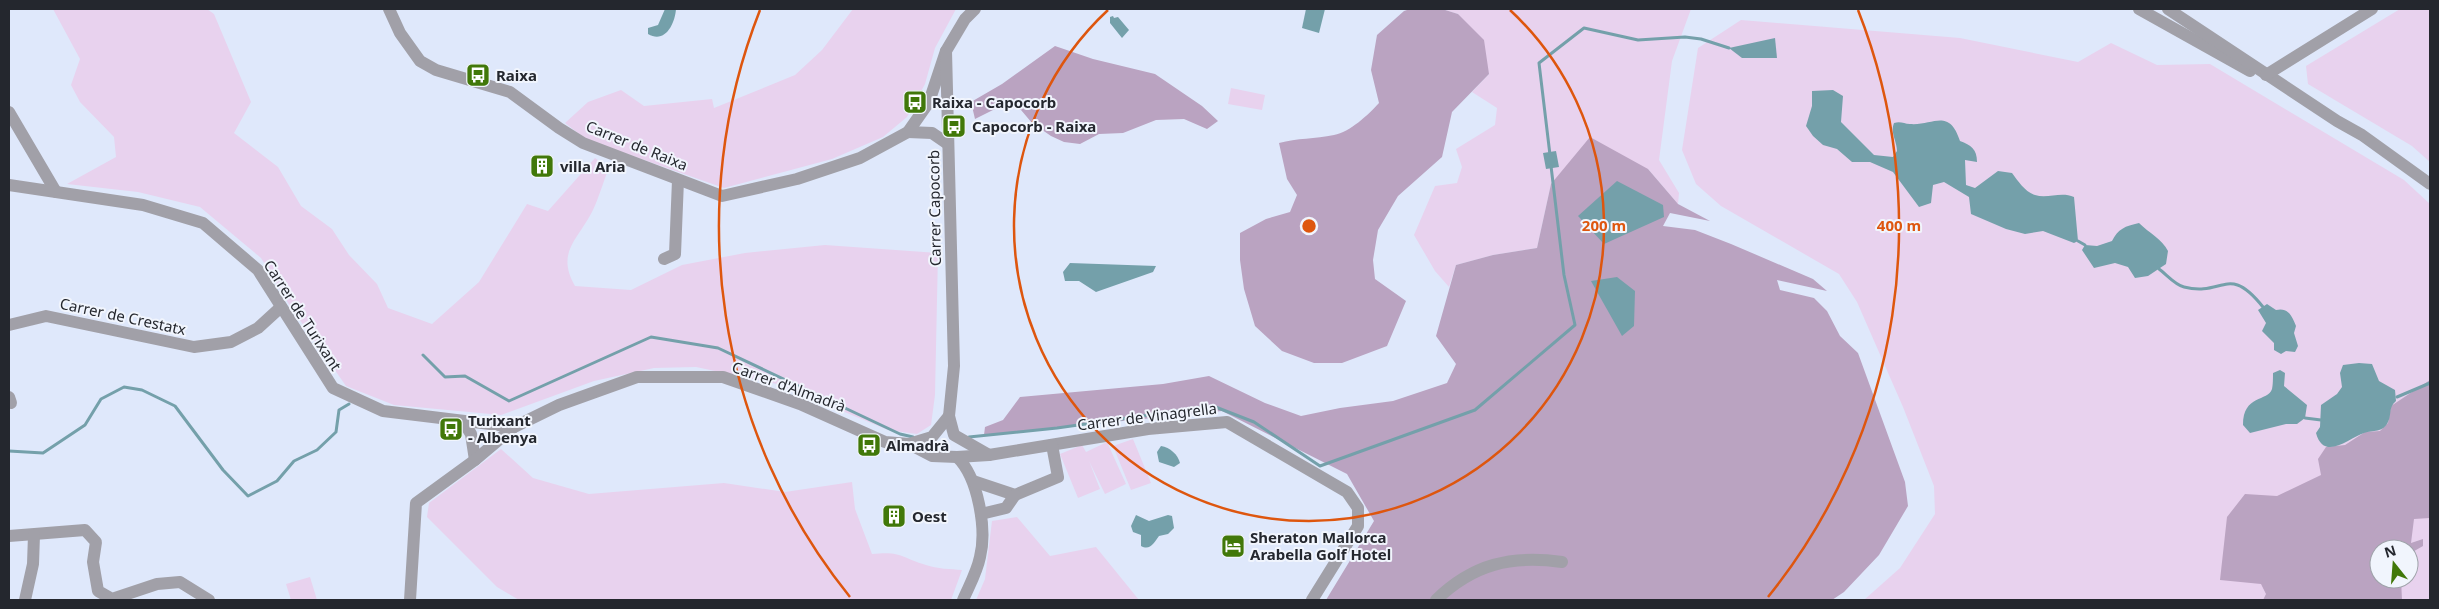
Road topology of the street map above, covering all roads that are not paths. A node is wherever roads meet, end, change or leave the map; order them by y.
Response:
1 (389, 9) edge
2 (975, 9) edge
3 (2139, 9) edge
4 (2168, 9) edge
5 (2372, 9) edge
6 (946, 51) junction
7 (2266, 74) junction
8 (9, 112) edge
9 (908, 132) junction
10 (948, 144) junction
11 (678, 180) junction
12 (2430, 184) edge
13 (9, 185) edge
14 (56, 192) junction
15 (664, 259) dead end
16 (280, 307) junction
17 (9, 325) edge
18 (949, 416) junction
19 (462, 421) junction
20 (514, 427) junction
21 (910, 444) junction
22 (1052, 445) junction
23 (989, 455) junction
24 (957, 457) junction
25 (474, 460) junction
26 (973, 481) junction
27 (1015, 495) junction
28 (981, 514) junction
29 (34, 535) junction
30 (9, 536) edge
31 (1562, 562) dead end
32 (25, 600) edge
33 (209, 600) edge
34 (410, 600) edge
35 (963, 600) edge
36 (1312, 600) edge
37 (1436, 600) edge

1 - 11 street, Carrer de Raixa
2 - 6 street
3 - 7 street
4 - 7 street
5 - 7 street
6 - 9 street, Carrer de Raixa
6 - 10 street, Carrer Capocorb
7 - 12 street
8 - 14 street
9 - 10 street
9 - 11 street, Carrer de Raixa
10 - 18 street, Carrer Capocorb
11 - 15 street
13 - 14 street, Carrer de Turixant
14 - 16 street, Carrer de Turixant
16 - 17 street, Carrer de Crestatx
16 - 19 street, Carrer de Turixant
18 - 21 street
18 - 23 street
19 - 20 street, Carrer de Turixant
19 - 25 street
20 - 21 street, Carrer d'Almadrà
20 - 25 street, Carrer d'Almadrà
21 - 24 street, Carrer de Vinagrella
22 - 23 street, Carrer de Vinagrella
22 - 27 street
22 - 36 street, Carrer de Vinagrella
23 - 24 street, Carrer de Vinagrella
24 - 26 street
25 - 34 street, Carrer d'Almadrà
26 - 27 street
26 - 28 street
27 - 28 street
28 - 35 street
29 - 30 street
29 - 32 street
29 - 33 street
31 - 37 street

